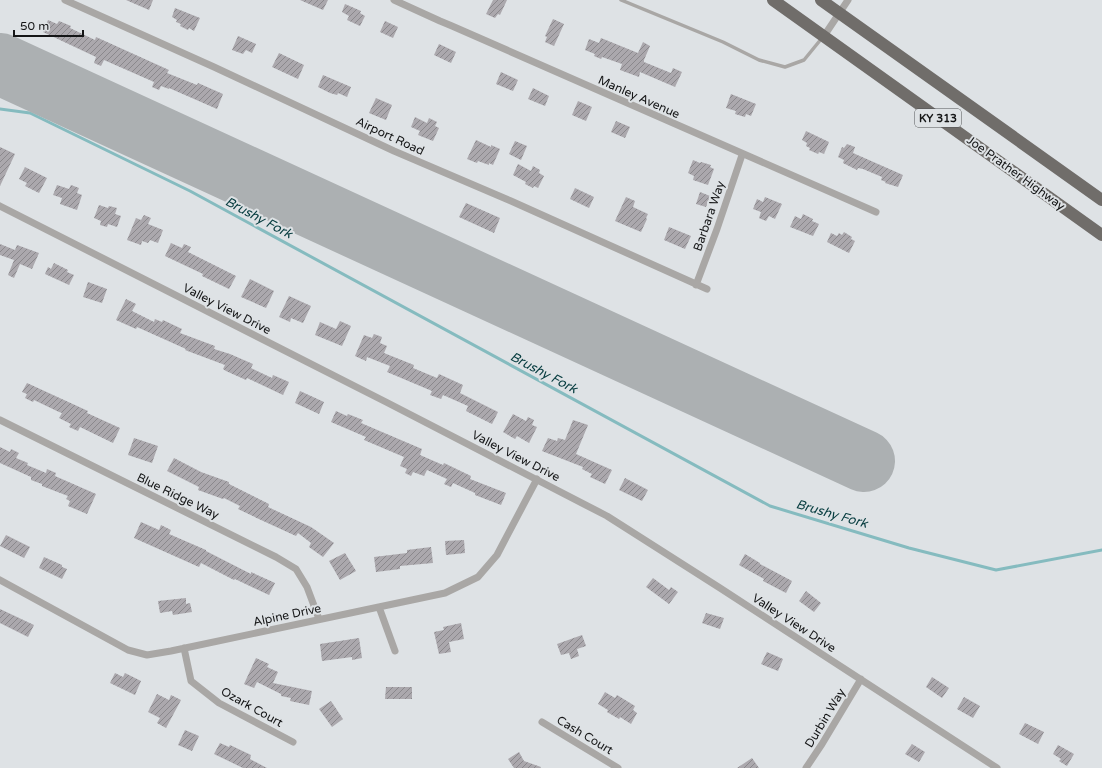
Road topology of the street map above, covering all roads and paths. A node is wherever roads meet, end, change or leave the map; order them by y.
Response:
1 (65, 0) edge
2 (394, 0) edge
3 (621, 0) edge
4 (773, 0) edge
5 (821, 0) edge
6 (848, 0) edge
7 (839, 13) junction
8 (824, 36) junction
9 (742, 155) junction
10 (1102, 200) edge
11 (0, 206) edge
12 (876, 212) dead end
13 (1102, 235) edge
14 (696, 285) junction
15 (707, 289) dead end
16 (0, 420) edge
17 (537, 479) junction
18 (0, 580) edge
19 (379, 607) junction
20 (319, 620) junction
21 (184, 648) junction
22 (395, 651) dead end
23 (861, 679) junction
24 (542, 722) dead end
25 (293, 742) dead end
26 (618, 768) edge
27 (806, 768) edge
28 (997, 768) edge

1 - 14 street, Airport Road
2 - 9 street, Manley Avenue
3 - 8 lane
4 - 8 highway, Joe Prather Highway / KY 313
5 - 7 highway, KY 313
6 - 7 street
7 - 8 street
7 - 10 highway, KY 313
8 - 13 highway, Joe Prather Highway / KY 313
9 - 12 street, Manley Avenue
9 - 14 street, Barbara Way
11 - 17 street, Valley View Drive
14 - 15 street, Airport Road
16 - 20 street, Blue Ridge Way
17 - 19 street, Alpine Drive
17 - 23 street, Valley View Drive
18 - 21 street, Alpine Drive
19 - 20 street, Alpine Drive
19 - 22 street
20 - 21 street, Alpine Drive
21 - 25 street, Ozark Court
23 - 27 street, Durbin Way
23 - 28 street, Valley View Drive
24 - 26 street, Cash Court

